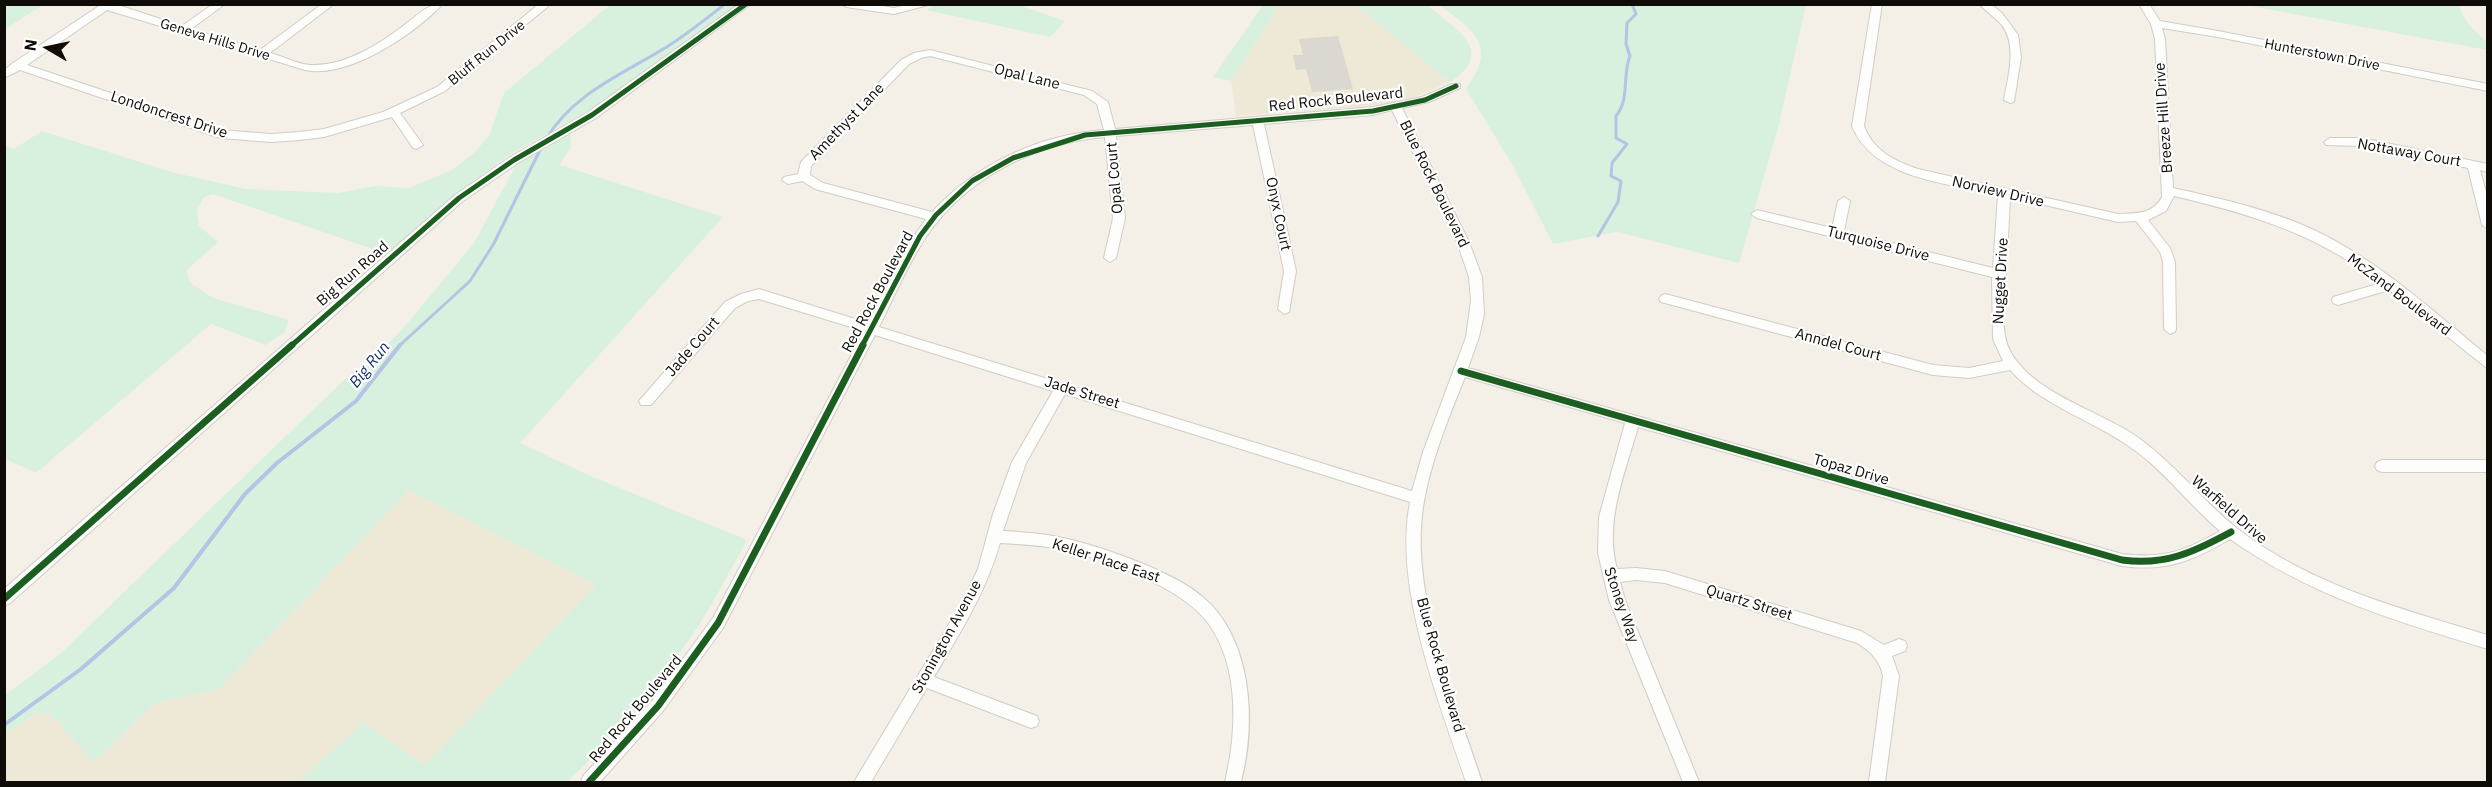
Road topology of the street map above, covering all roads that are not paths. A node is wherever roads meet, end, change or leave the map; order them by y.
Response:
1 (220, 4) edge
2 (329, 4) edge
3 (438, 4) edge
4 (546, 4) edge
5 (746, 4) edge
6 (846, 4) edge
7 (927, 4) edge
8 (1876, 4) edge
9 (1984, 4) edge
10 (2144, 4) edge
11 (108, 6) edge
12 (2156, 24) junction
13 (183, 30) junction
14 (917, 51) joint
15 (261, 54) junction
16 (17, 65) junction
17 (4, 75) edge
18 (1456, 86) dead end
19 (2487, 88) edge
20 (2010, 100) dead end
21 (1396, 107) junction
22 (394, 112) junction
23 (1258, 120) junction
24 (1110, 132) junction
25 (2330, 142) dead end
26 (417, 145) dead end
27 (2473, 165) junction
28 (2487, 168) edge
29 (804, 177) junction
30 (788, 180) dead end
31 (2168, 191) junction
32 (2004, 194) junction
33 (1844, 201) dead end
34 (1757, 214) dead end
35 (933, 217) junction
36 (2140, 218) junction
37 (2487, 225) edge
38 (1837, 234) junction
39 (1110, 258) dead end
40 (2000, 274) junction
41 (2390, 285) junction
42 (743, 291) joint
43 (1665, 299) dead end
44 (2338, 300) dead end
45 (1284, 309) dead end
46 (873, 328) junction
47 (2170, 329) dead end
48 (2013, 364) junction
49 (2487, 364) edge
50 (1461, 371) junction
51 (1062, 387) junction
52 (646, 401) dead end
53 (1633, 420) junction
54 (2382, 466) dead end
55 (2487, 466) edge
56 (1418, 499) junction
57 (2231, 532) junction
58 (994, 536) junction
59 (1610, 576) junction
60 (4, 599) edge
61 (2487, 642) edge
62 (1899, 646) dead end
63 (1883, 653) junction
64 (924, 680) junction
65 (1031, 721) dead end
66 (589, 783) edge
67 (862, 783) edge
68 (1233, 783) edge
69 (1474, 783) edge
70 (1691, 783) edge
71 (1877, 783) edge

1 - 13 street
2 - 15 street
3 - 15 street, Geneva Hills Drive
4 - 22 street, Bluff Run Drive
5 - 60 street, Big Run Road
6 - 7 street
8 - 32 street, Norview Drive
9 - 20 street
10 - 12 street, Breeze Hill Drive
11 - 13 street, Geneva Hills Drive
11 - 16 street
12 - 19 street, Hunterstown Drive
12 - 31 street, Breeze Hill Drive
13 - 15 street, Geneva Hills Drive
14 - 24 street, Opal Lane
14 - 29 street, Amethyst Lane
16 - 17 street
16 - 22 street, Londoncrest Drive
18 - 21 street, Red Rock Boulevard
21 - 23 street, Red Rock Boulevard
21 - 50 street, Blue Rock Boulevard
22 - 26 street
23 - 24 street, Red Rock Boulevard
23 - 45 street, Onyx Court
24 - 35 street, Red Rock Boulevard
24 - 39 street, Opal Court
25 - 27 street, Nottaway Court
27 - 28 street, Nottaway Court
27 - 37 street
29 - 30 street
29 - 35 street, Amethyst Lane
31 - 36 street, Breeze Hill Drive
31 - 41 street, McZand Boulevard
32 - 36 street, Norview Drive
32 - 40 street, Nugget Drive
33 - 38 street
34 - 38 street, Turquoise Drive
35 - 46 street, Red Rock Boulevard
36 - 47 street
38 - 40 street, Turquoise Drive
40 - 48 street, Nugget Drive
41 - 44 street
41 - 49 street, McZand Boulevard
42 - 46 street, Jade Street
42 - 52 street, Jade Court
43 - 48 street, Anndel Court
46 - 51 street, Jade Street
46 - 66 street, Red Rock Boulevard
48 - 57 street, Warfield Drive
50 - 53 street, Topaz Drive
50 - 56 street, Blue Rock Boulevard
51 - 56 street, Jade Street
51 - 58 street, Stonington Avenue
53 - 57 street, Topaz Drive
53 - 59 street, Stoney Way
54 - 55 street
56 - 69 street, Blue Rock Boulevard
57 - 61 street, Warfield Drive
58 - 64 street, Stonington Avenue
58 - 68 street, Keller Place East
59 - 63 street, Quartz Street
59 - 70 street, Stoney Way
62 - 63 street
63 - 71 street
64 - 65 street
64 - 67 street, Stonington Avenue

